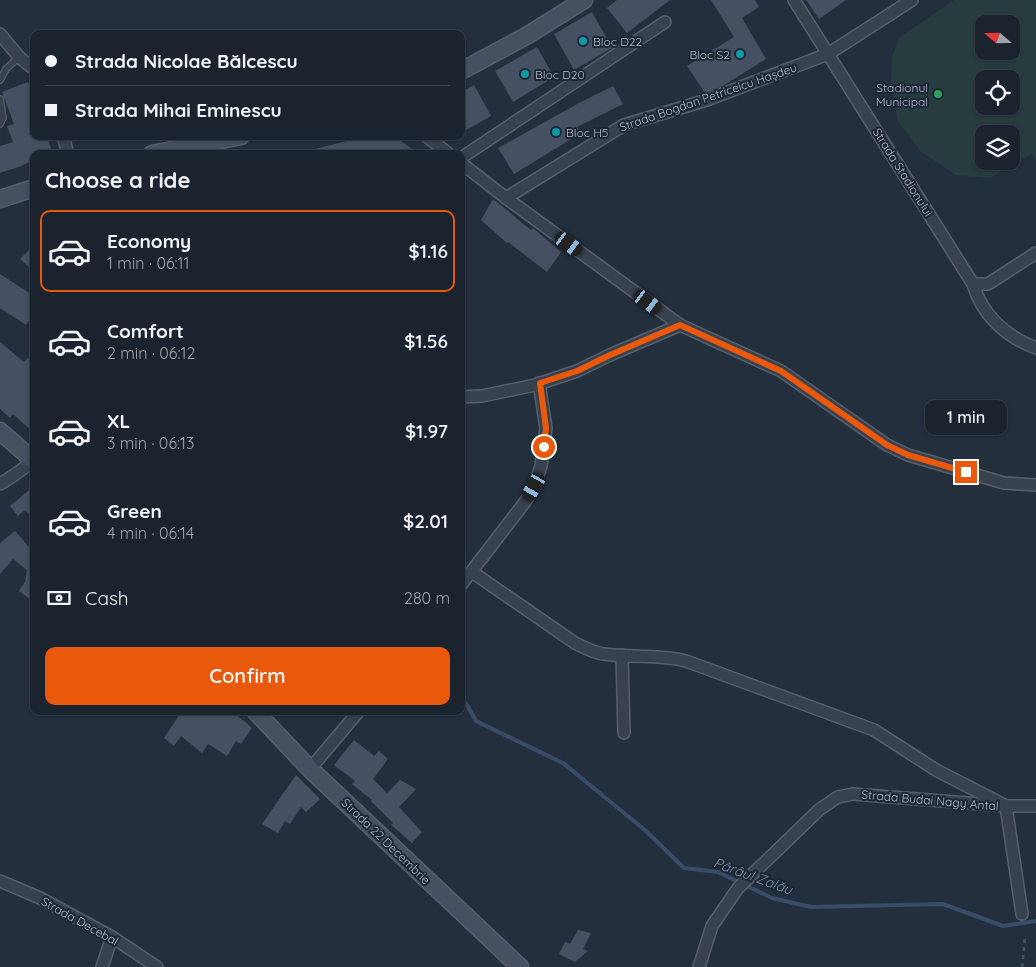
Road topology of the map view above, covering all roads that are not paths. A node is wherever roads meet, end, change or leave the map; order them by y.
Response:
1 (584, 0) edge
2 (794, 0) edge
3 (912, 0) edge
4 (665, 22) dead end
5 (0, 34) edge
6 (828, 54) junction
7 (19, 58) junction
8 (30, 66) edge
9 (465, 69) edge
10 (0, 80) edge
11 (0, 99) edge
12 (0, 124) edge
13 (221, 140) edge
14 (431, 140) edge
15 (172, 150) edge
16 (444, 150) edge
17 (465, 155) edge
18 (465, 166) edge
19 (30, 189) edge
20 (506, 198) junction
21 (0, 200) edge
22 (1036, 253) edge
23 (973, 284) junction
24 (680, 325) junction
25 (1036, 348) edge
26 (540, 383) junction
27 (465, 397) edge
28 (0, 431) edge
29 (30, 457) edge
30 (30, 464) edge
31 (0, 484) edge
32 (1036, 485) edge
33 (472, 572) junction
34 (465, 580) edge
35 (622, 655) junction
36 (260, 715) edge
37 (356, 715) edge
38 (624, 733) dead end
39 (310, 769) junction
40 (1006, 806) junction
41 (1036, 806) edge
42 (0, 881) edge
43 (1022, 914) dead end
44 (112, 937) junction
45 (102, 967) edge
46 (157, 967) edge
47 (520, 967) edge
48 (699, 967) edge

1 - 9 main road
2 - 6 street, Strada Stadionului
3 - 6 street, Strada Bogdan Petriceicu Hașdeu
4 - 17 street
5 - 7 street
6 - 20 street, Strada Bogdan Petriceicu Hașdeu
6 - 23 street, Strada Stadionului
7 - 8 street
7 - 10 lane
11 - 12 lane
13 - 15 main road
14 - 16 street
18 - 20 street
19 - 21 main road
20 - 24 street
22 - 23 street
23 - 25 street, Strada Stadionului
24 - 26 street
24 - 32 street
26 - 27 street
26 - 33 street
28 - 29 main road
30 - 31 street
33 - 34 street
33 - 35 street
35 - 38 street
35 - 40 street
36 - 39 main road, Strada 22 Decembrie
37 - 39 street
39 - 47 main road, Strada 22 Decembrie
40 - 41 street, Strada Budai Nagy Antal
40 - 43 street
40 - 48 street, Strada Budai Nagy Antal
42 - 44 street, Strada Decebal
44 - 45 street
44 - 46 street, Strada Decebal

